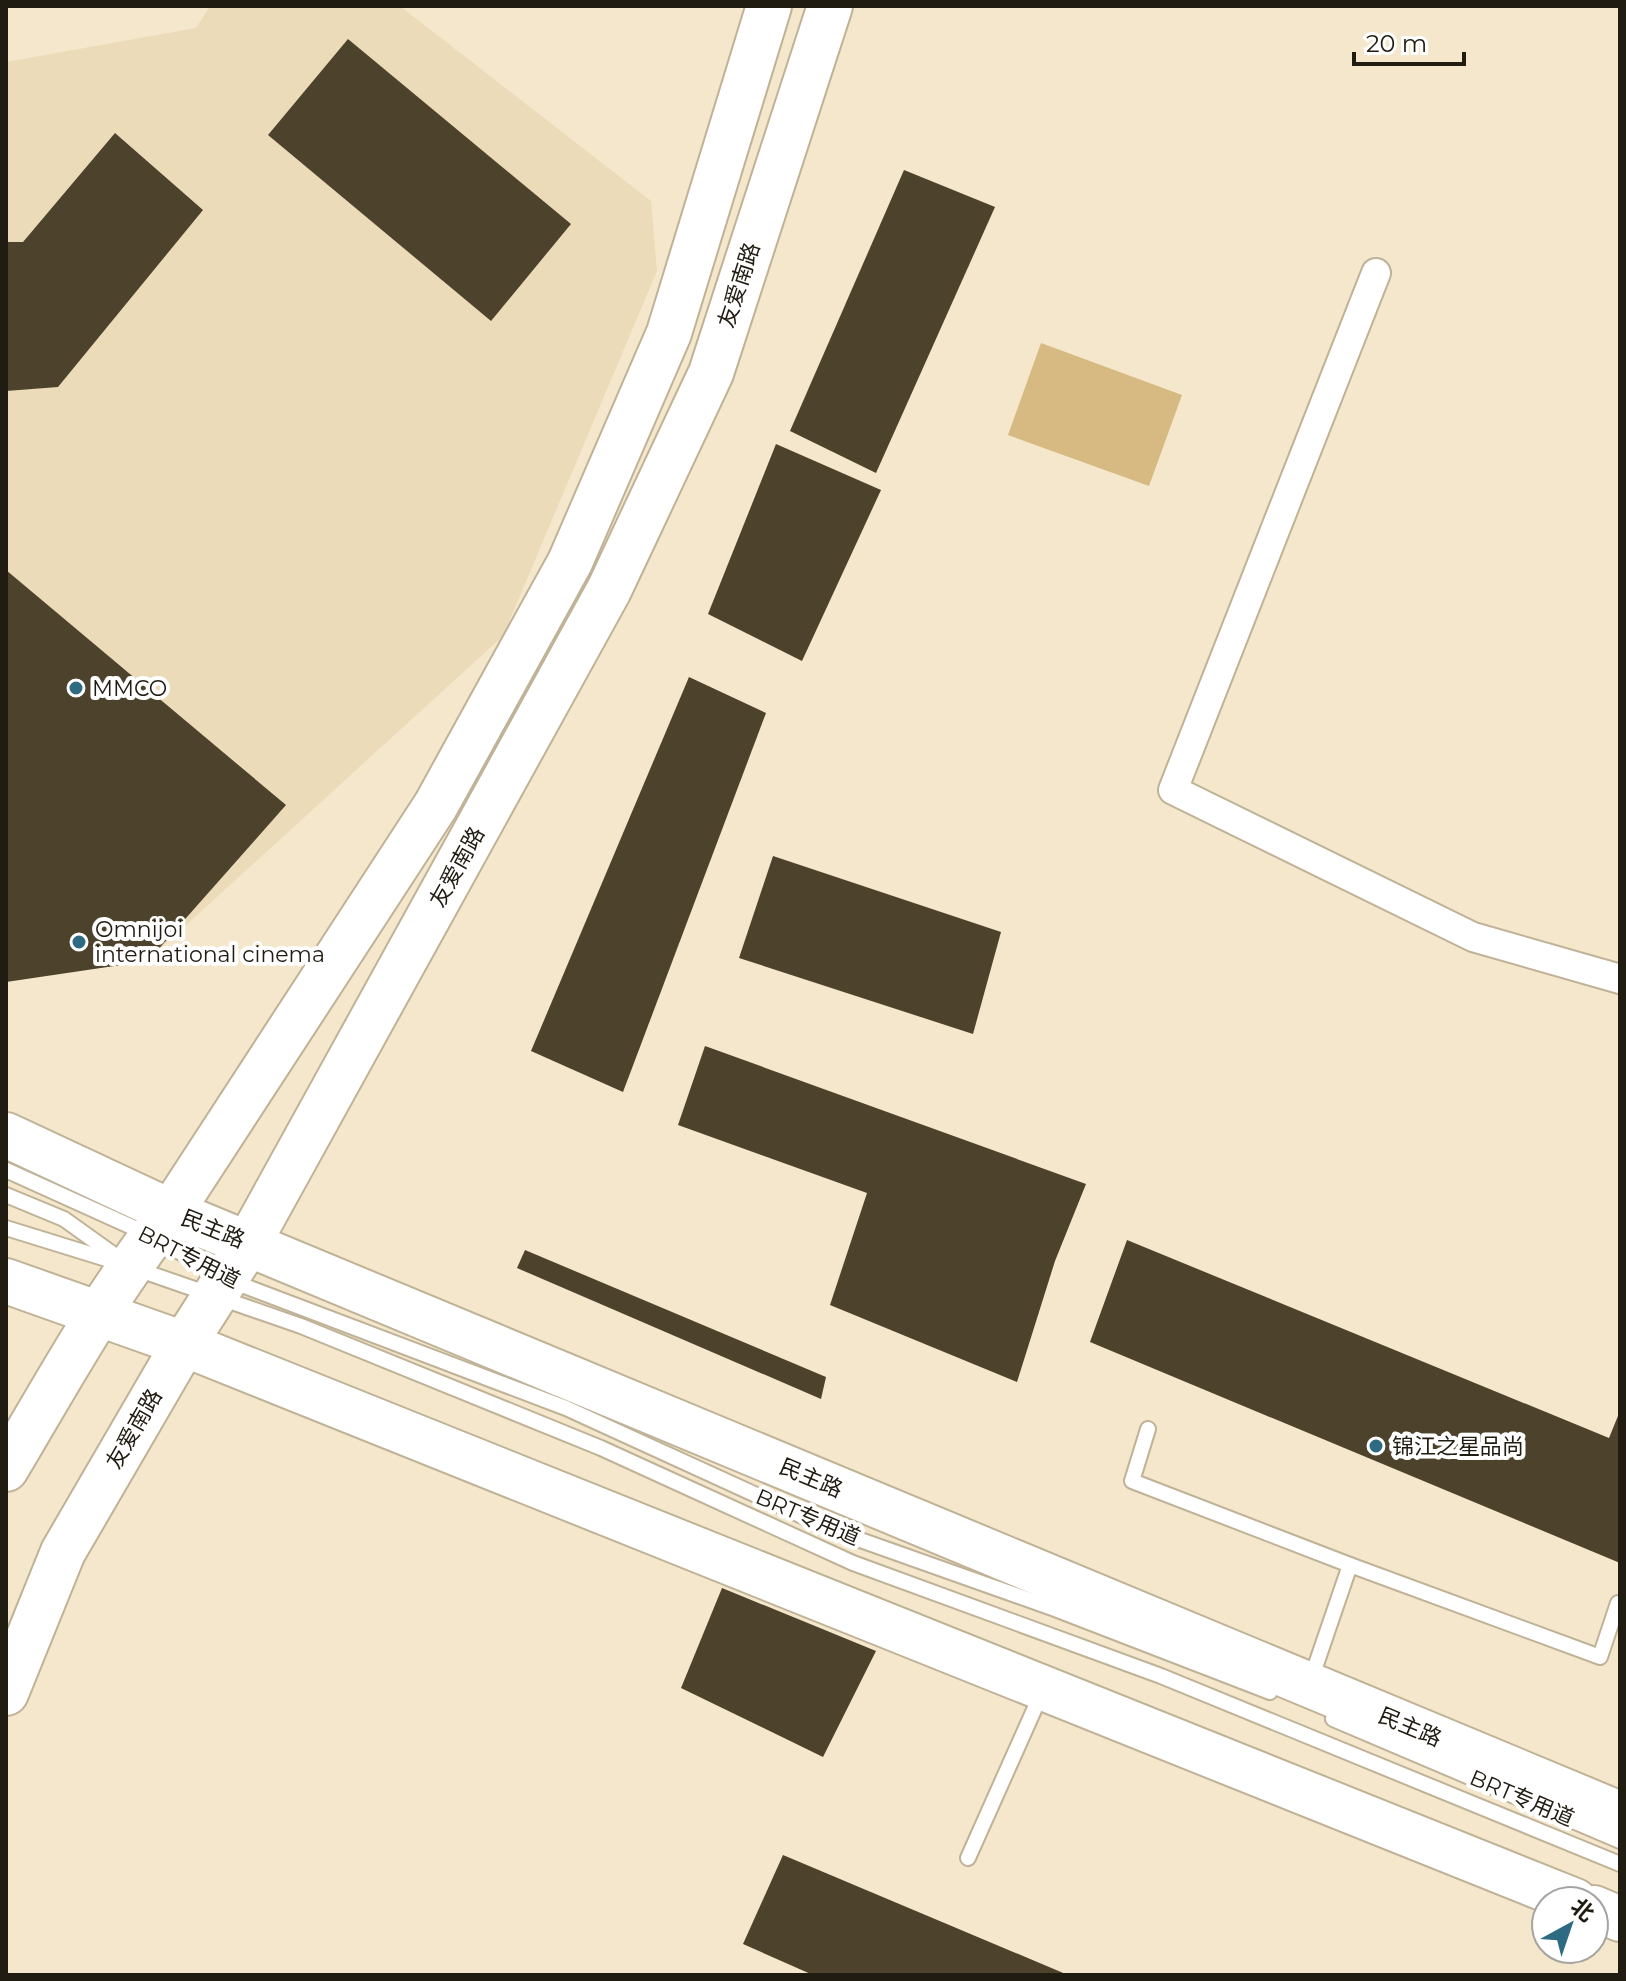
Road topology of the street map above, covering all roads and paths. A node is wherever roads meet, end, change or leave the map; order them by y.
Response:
1 (769, 6) edge
2 (830, 6) edge
3 (1376, 273) dead end
4 (1620, 979) edge
5 (6, 1135) edge
6 (6, 1170) edge
7 (6, 1195) edge
8 (6, 1228) edge
9 (151, 1238) junction
10 (229, 1273) junction
11 (6, 1281) edge
12 (99, 1315) junction
13 (184, 1344) junction
14 (1148, 1429) dead end
15 (6, 1469) edge
16 (1350, 1565) junction
17 (1618, 1603) edge
18 (1044, 1688) junction
19 (6, 1693) edge
20 (1305, 1699) junction
21 (1620, 1814) edge
22 (1620, 1841) edge
23 (968, 1858) dead end
24 (1620, 1864) edge
25 (1535, 1885) edge

1 - 9 main road
2 - 10 main road, 友爱南路
3 - 4 street
5 - 9 main road, 民主路
6 - 9 lane, BRT专用道
7 - 9 lane, BRT专用道
8 - 9 lane, BRT专用道
9 - 10 main road, 民主路
9 - 10 lane, BRT专用道
9 - 12 main road
10 - 13 main road, 友爱南路
10 - 20 main road, 民主路
10 - 24 lane, BRT专用道
11 - 12 main road
12 - 13 main road
12 - 15 main road
13 - 18 main road
13 - 19 main road, 友爱南路
14 - 16 lane
16 - 17 lane
16 - 20 lane
18 - 23 lane
18 - 25 main road
20 - 21 main road, 民主路
20 - 22 lane, BRT专用道

